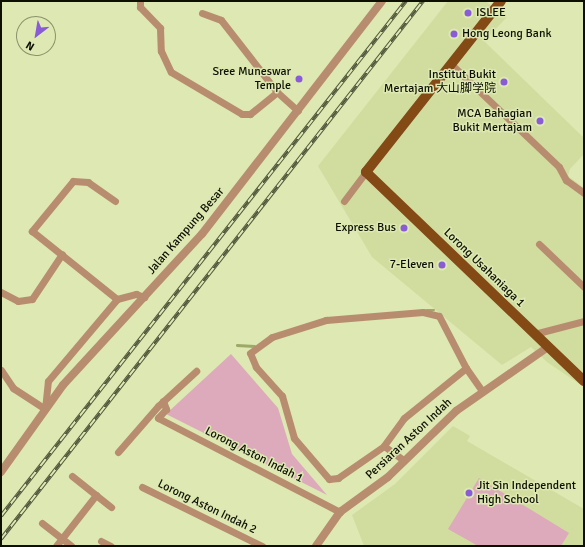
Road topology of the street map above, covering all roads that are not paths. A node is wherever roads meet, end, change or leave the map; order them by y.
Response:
1 (140, 1) edge
2 (382, 1) edge
3 (501, 1) edge
4 (202, 14) dead end
5 (451, 64) junction
6 (277, 92) junction
7 (298, 111) junction
8 (366, 172) junction
9 (584, 193) edge
10 (115, 200) dead end
11 (344, 201) dead end
12 (539, 244) dead end
13 (62, 254) junction
14 (584, 287) edge
15 (1, 292) edge
16 (144, 297) junction
17 (117, 298) junction
18 (584, 321) edge
19 (534, 334) junction
20 (548, 347) junction
21 (466, 368) junction
22 (1, 370) edge
23 (196, 371) dead end
24 (584, 381) edge
25 (483, 392) junction
26 (163, 401) junction
27 (45, 409) junction
28 (384, 446) junction
29 (118, 452) dead end
30 (402, 459) junction
31 (1, 472) edge
32 (72, 476) dead end
33 (142, 488) dead end
34 (96, 495) junction
35 (111, 507) dead end
36 (340, 512) junction
37 (42, 523) dead end
38 (61, 539) junction
39 (102, 541) dead end
40 (56, 546) edge
41 (71, 546) edge
42 (111, 546) edge
43 (262, 546) edge
44 (316, 546) edge

1 - 6 street
2 - 7 street, Jalan Kampung Besar
3 - 5 main road
4 - 6 street
5 - 8 main road
5 - 9 street
6 - 7 street
7 - 16 street, Jalan Kampung Besar
8 - 11 street
8 - 19 main road, Lorong Usahaniaga 1
10 - 13 street
12 - 14 street
13 - 15 street
13 - 17 street
16 - 17 street
16 - 27 street, Jalan Kampung Besar
17 - 27 street
18 - 19 street
19 - 20 main road, Lorong Usahaniaga 1
20 - 24 main road, Lorong Usahaniaga 1
20 - 25 street, Persiaran Aston Indah
21 - 25 street
21 - 28 street
21 - 28 street
22 - 27 street
23 - 26 street
25 - 30 street, Persiaran Aston Indah
26 - 29 street
26 - 36 street, Lorong Aston Indah 1
27 - 31 street, Jalan Kampung Besar
28 - 30 street
30 - 36 street, Persiaran Aston Indah
32 - 34 street
33 - 43 street, Lorong Aston Indah 2
34 - 35 street
34 - 38 street
36 - 44 street, Persiaran Aston Indah
37 - 38 street
38 - 40 street
38 - 41 street
39 - 42 street

